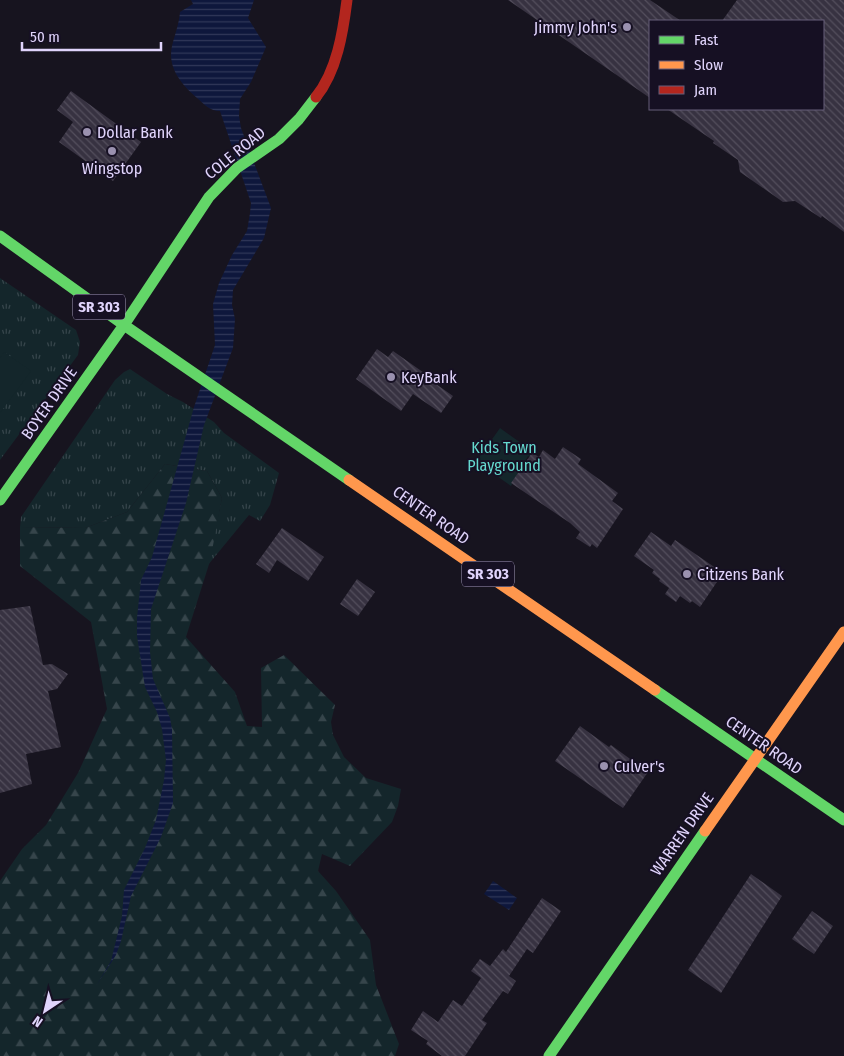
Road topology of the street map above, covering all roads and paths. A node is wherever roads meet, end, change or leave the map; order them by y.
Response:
1 (347, 0) edge
2 (0, 236) edge
3 (124, 325) junction
4 (0, 500) edge
5 (844, 632) edge
6 (755, 758) junction
7 (844, 820) edge
8 (549, 1056) edge

1 - 3 street, COLE ROAD
2 - 3 street, CENTER ROAD / SR 303
3 - 4 street, BOYER DRIVE
3 - 6 street, CENTER ROAD / SR 303
5 - 6 street, WARREN DRIVE
6 - 7 street, CENTER ROAD / SR 303
6 - 8 street, WARREN DRIVE

